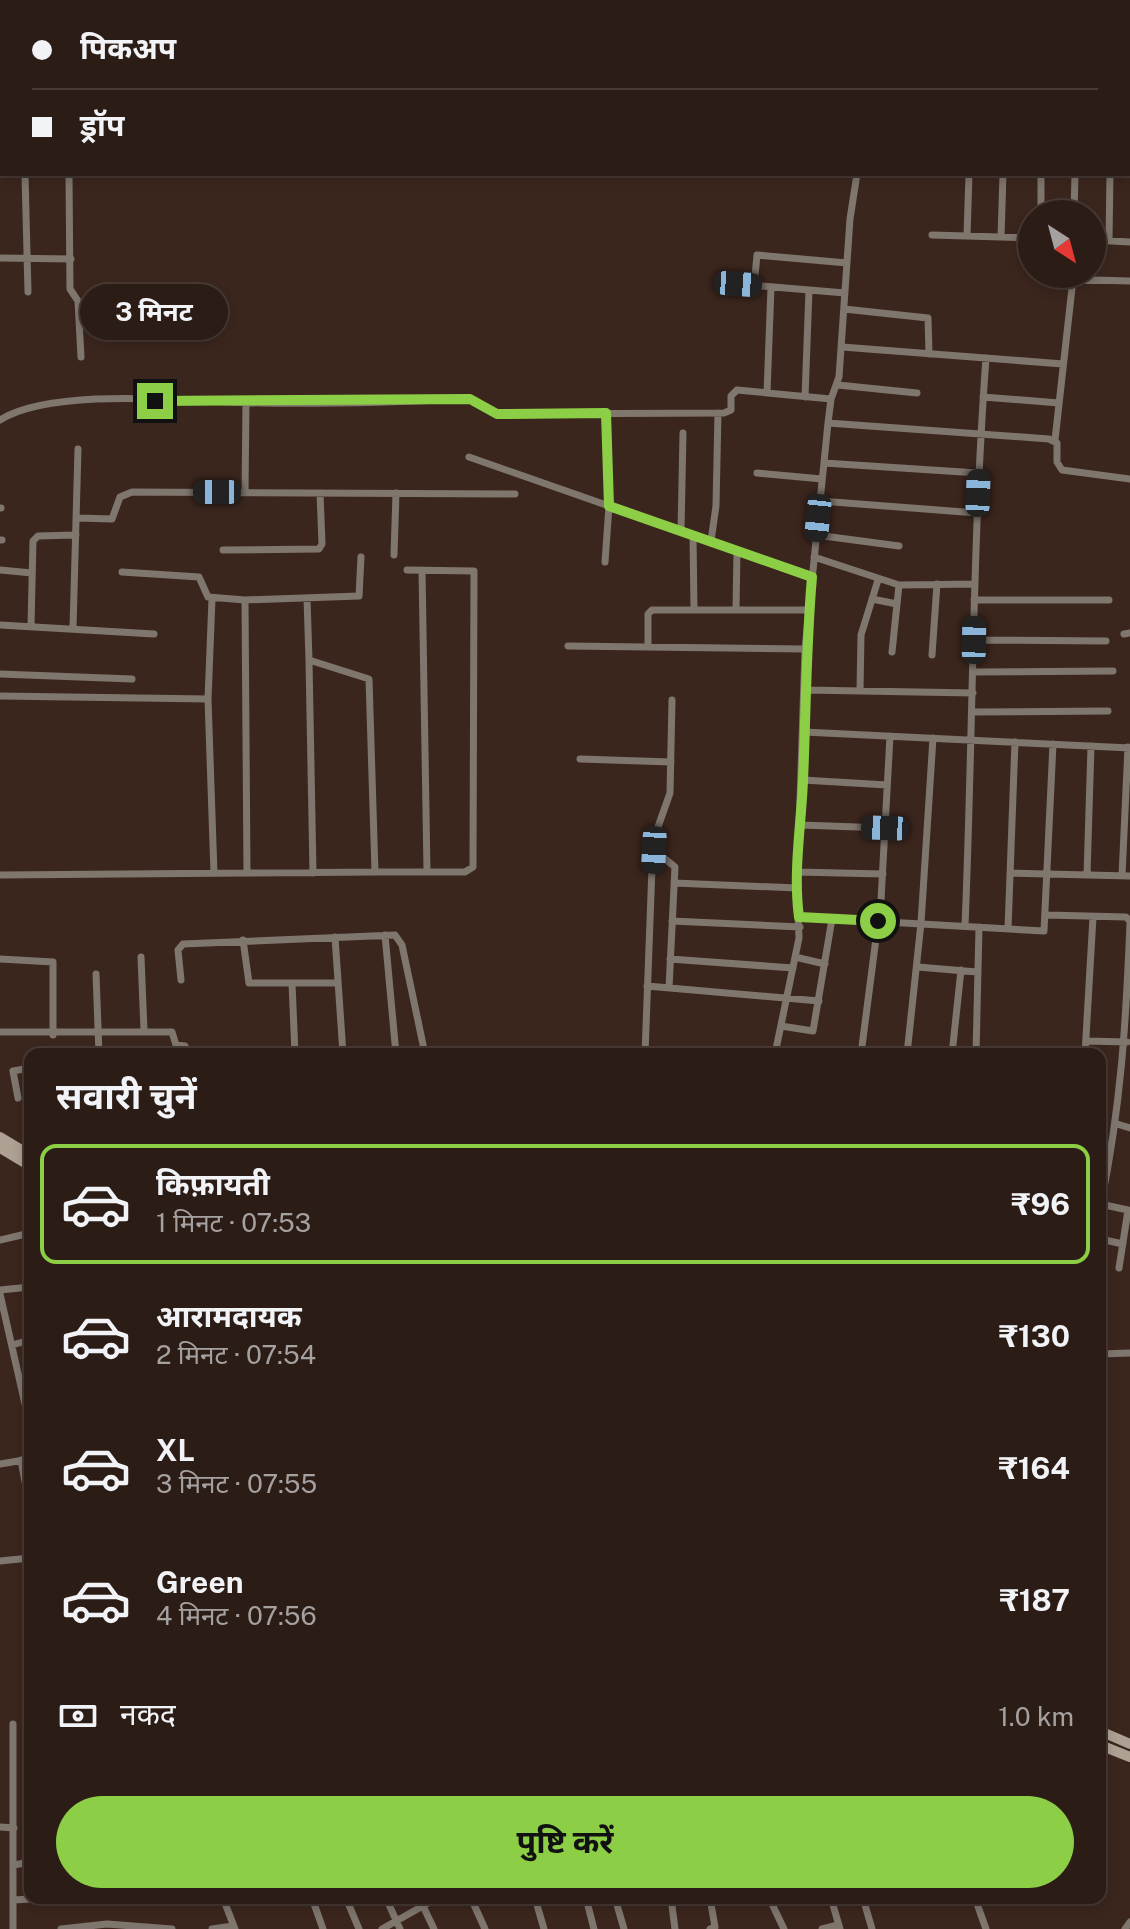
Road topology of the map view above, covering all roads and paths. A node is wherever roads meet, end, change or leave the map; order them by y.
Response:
1 (25, 176) edge
2 (69, 176) edge
3 (857, 176) edge
4 (969, 176) edge
5 (1003, 176) edge
6 (1041, 176) edge
7 (1075, 176) edge
8 (1110, 176) edge
9 (1041, 200) edge
10 (1074, 200) edge
11 (932, 235) dead end
12 (967, 236) junction
13 (1001, 237) junction
14 (1018, 238) edge
15 (1106, 241) edge
16 (1109, 241) junction
17 (1130, 242) edge
18 (27, 257) junction
19 (0, 258) edge
20 (71, 259) junction
21 (847, 263) junction
22 (1106, 280) edge
23 (1130, 281) edge
24 (738, 284) dead end
25 (754, 286) junction
26 (771, 287) junction
27 (1072, 288) edge
28 (809, 290) junction
29 (28, 292) dead end
30 (845, 293) junction
31 (844, 309) junction
32 (842, 347) junction
33 (929, 354) junction
34 (81, 357) dead end
35 (986, 358) junction
36 (1063, 364) junction
37 (838, 385) junction
38 (767, 393) junction
39 (917, 393) dead end
40 (805, 397) junction
41 (983, 397) junction
42 (831, 399) junction
43 (246, 403) junction
44 (1059, 403) junction
45 (606, 413) junction
46 (718, 413) junction
47 (0, 420) edge
48 (828, 423) junction
49 (683, 433) dead end
50 (980, 435) junction
51 (1055, 440) junction
52 (78, 449) dead end
53 (469, 457) dead end
54 (824, 463) junction
55 (757, 473) dead end
56 (978, 473) junction
57 (822, 479) junction
58 (1130, 479) edge
59 (245, 493) junction
60 (320, 493) junction
61 (396, 493) junction
62 (515, 494) dead end
63 (820, 501) junction
64 (609, 506) junction
65 (977, 513) junction
66 (77, 518) junction
67 (681, 531) junction
68 (76, 535) junction
69 (693, 535) junction
70 (816, 535) junction
71 (711, 541) junction
72 (899, 546) dead end
73 (223, 550) dead end
74 (737, 550) junction
75 (394, 555) dead end
76 (361, 557) dead end
77 (814, 557) junction
78 (605, 562) dead end
79 (0, 570) edge
80 (407, 570) dead end
81 (422, 570) junction
82 (122, 572) dead end
83 (32, 573) junction
84 (812, 577) junction
85 (878, 580) junction
86 (937, 584) junction
87 (975, 584) junction
88 (899, 585) junction
89 (307, 598) junction
90 (212, 599) junction
91 (872, 599) junction
92 (245, 600) junction
93 (974, 600) junction
94 (1109, 600) dead end
95 (897, 604) junction
96 (694, 609) junction
97 (736, 609) junction
98 (809, 610) junction
99 (0, 625) edge
100 (31, 625) junction
101 (73, 628) junction
102 (154, 634) dead end
103 (974, 640) junction
104 (1106, 641) dead end
105 (568, 646) dead end
106 (648, 647) junction
107 (805, 649) junction
108 (892, 652) dead end
109 (932, 655) dead end
110 (309, 660) junction
111 (1113, 671) dead end
112 (974, 672) junction
113 (0, 674) edge
114 (132, 679) dead end
115 (805, 690) junction
116 (860, 691) junction
117 (973, 693) junction
118 (0, 696) edge
119 (208, 699) junction
120 (672, 700) dead end
121 (1108, 711) dead end
122 (973, 712) junction
123 (804, 732) junction
124 (890, 736) junction
125 (933, 738) junction
126 (973, 740) junction
127 (1015, 742) junction
128 (1053, 744) junction
129 (1091, 746) junction
130 (1129, 748) edge
131 (580, 759) dead end
132 (671, 762) junction
133 (803, 780) junction
134 (887, 785) junction
135 (1128, 802) edge
136 (800, 825) junction
137 (885, 828) junction
138 (1127, 840) edge
139 (654, 850) junction
140 (427, 871) junction
141 (375, 872) junction
142 (797, 872) junction
143 (214, 873) junction
144 (247, 873) junction
145 (313, 873) junction
146 (1010, 873) junction
147 (883, 874) junction
148 (0, 875) edge
149 (1049, 875) junction
150 (1087, 875) junction
151 (1126, 876) edge
152 (674, 883) junction
153 (797, 888) junction
154 (1047, 915) junction
155 (799, 917) junction
156 (1093, 917) junction
157 (832, 919) junction
158 (1130, 920) edge
159 (672, 921) junction
160 (878, 921) junction
161 (921, 923) junction
162 (965, 926) junction
163 (800, 927) junction
164 (979, 927) junction
165 (1008, 929) junction
166 (385, 935) junction
167 (335, 937) junction
168 (243, 940) junction
169 (1130, 954) edge
170 (141, 957) dead end
171 (795, 957) junction
172 (0, 959) edge
173 (670, 959) junction
174 (825, 964) junction
175 (918, 967) junction
176 (793, 968) junction
177 (961, 970) junction
178 (977, 972) junction
179 (96, 974) dead end
180 (181, 980) dead end
181 (292, 983) junction
182 (338, 983) junction
183 (647, 986) junction
184 (669, 988) junction
185 (787, 996) junction
186 (1129, 1000) edge
187 (819, 1001) junction
188 (781, 1026) junction
189 (144, 1030) junction
190 (97, 1031) junction
191 (0, 1032) edge
192 (53, 1035) junction
193 (1087, 1041) junction
194 (1127, 1047) edge
195 (98, 1048) edge
196 (186, 1048) edge
197 (295, 1048) edge
198 (343, 1048) edge
199 (395, 1048) edge
200 (424, 1048) edge
201 (645, 1048) edge
202 (776, 1048) edge
203 (862, 1048) edge
204 (908, 1048) edge
205 (953, 1048) edge
206 (976, 1048) edge
207 (1086, 1048) edge
208 (24, 1069) edge
209 (18, 1098) dead end
210 (0, 1124) edge
211 (1117, 1124) junction
212 (1130, 1128) edge
213 (0, 1137) edge
214 (0, 1148) edge
215 (24, 1151) edge
216 (24, 1162) edge
217 (1106, 1176) edge
218 (1106, 1205) edge
219 (24, 1234) edge
220 (0, 1240) edge
221 (1106, 1240) edge
222 (1123, 1244) junction
223 (1119, 1268) dead end
224 (24, 1288) edge
225 (0, 1292) edge
226 (24, 1342) edge
227 (12, 1345) junction
228 (1130, 1353) edge
229 (1106, 1354) edge
230 (24, 1385) edge
231 (24, 1459) edge
232 (0, 1464) edge
233 (24, 1559) edge
234 (0, 1561) edge
235 (13, 1724) dead end
236 (1106, 1734) edge
237 (1130, 1744) edge
238 (1106, 1747) edge
239 (1130, 1757) edge
240 (0, 1827) edge
241 (14, 1828) junction
242 (24, 1863) edge
243 (14, 1865) junction
244 (24, 1899) edge
245 (14, 1900) junction
246 (225, 1904) edge
247 (314, 1904) edge
248 (349, 1904) edge
249 (389, 1904) edge
250 (429, 1904) edge
251 (474, 1904) edge
252 (537, 1904) edge
253 (588, 1904) edge
254 (617, 1904) edge
255 (672, 1904) edge
256 (713, 1904) edge
257 (833, 1904) edge
258 (865, 1904) edge
259 (977, 1904) edge
260 (773, 1906) dead end
261 (424, 1908) junction
262 (1130, 1922) edge
263 (398, 1926) edge
264 (839, 1927) edge
265 (234, 1928) edge
266 (714, 1928) edge
267 (13, 1929) edge
268 (61, 1929) edge
269 (172, 1929) edge
270 (212, 1929) edge
271 (323, 1929) edge
272 (359, 1929) edge
273 (382, 1929) edge
274 (434, 1929) edge
275 (485, 1929) edge
276 (544, 1929) edge
277 (594, 1929) edge
278 (624, 1929) edge
279 (675, 1929) edge
280 (784, 1929) edge
281 (822, 1929) edge
282 (872, 1929) edge
283 (986, 1929) edge
284 (1125, 1929) edge

1 - 18 street
2 - 20 street
3 - 21 street
4 - 12 street
5 - 13 street
6 - 9 street
7 - 10 street
8 - 16 street
11 - 12 street
12 - 13 street
13 - 14 street
15 - 16 street
16 - 17 street
18 - 19 street
18 - 20 street
18 - 29 street
20 - 34 street
21 - 25 street
21 - 30 street
22 - 23 street
24 - 25 street
25 - 26 street
26 - 28 street
26 - 38 street
27 - 36 street
28 - 30 street
28 - 40 street
30 - 31 street
31 - 32 street
31 - 33 street
32 - 33 street
32 - 37 street
33 - 35 street
35 - 36 street
35 - 41 street
36 - 44 street
37 - 39 street
37 - 42 street
38 - 40 street
38 - 46 street
40 - 42 street
41 - 44 street
41 - 50 street
42 - 48 street
43 - 45 street
43 - 47 street
43 - 59 street
44 - 51 street
45 - 46 street
45 - 64 street
46 - 71 street
48 - 50 street
48 - 54 street
49 - 67 street
50 - 51 street
50 - 56 street
51 - 58 street
52 - 66 street
53 - 64 street
54 - 56 street
54 - 57 street
55 - 57 street
56 - 65 street
57 - 63 street
59 - 60 street
59 - 66 street
60 - 61 street
60 - 73 street
61 - 62 street
61 - 75 street
63 - 65 street
63 - 70 street
64 - 67 street
64 - 78 street
65 - 87 street
66 - 68 street
67 - 69 street
68 - 83 street
68 - 101 street
69 - 71 street
69 - 96 street
70 - 72 street
70 - 77 street
71 - 74 street
74 - 84 street
74 - 97 street
76 - 89 street
77 - 84 street
77 - 85 street
79 - 83 street
80 - 81 street
81 - 140 street
81 - 140 street
82 - 90 street
83 - 100 street
84 - 98 street
85 - 88 street
85 - 91 street
86 - 87 street
86 - 88 street
86 - 109 street
87 - 93 street
88 - 95 street
89 - 92 street
89 - 110 street
90 - 92 street
90 - 119 street
91 - 95 street
91 - 116 street
92 - 144 street
93 - 94 street
93 - 103 street
95 - 108 street
96 - 97 street
96 - 106 street
97 - 98 street
98 - 107 street
99 - 100 street
100 - 101 street
101 - 102 street
103 - 104 street
103 - 112 street
105 - 106 street
106 - 107 street
107 - 115 street
110 - 141 street
110 - 145 street
111 - 112 street
112 - 117 street
113 - 114 street
115 - 116 street
115 - 123 street
116 - 117 street
117 - 122 street
118 - 119 street
119 - 143 street
120 - 132 street
121 - 122 street
122 - 126 street
123 - 124 street
123 - 133 street
124 - 125 street
124 - 134 street
125 - 126 street
125 - 161 street
126 - 127 street
126 - 162 street
127 - 128 street
127 - 146 street
128 - 129 street
128 - 149 street
129 - 130 street
129 - 150 street
130 - 135 street
131 - 132 street
132 - 139 street
133 - 134 street
133 - 136 street
134 - 137 street
135 - 138 street
136 - 137 street
136 - 142 street
137 - 147 street
138 - 151 street
139 - 152 street
139 - 183 street
140 - 141 street
141 - 145 street
142 - 147 street
142 - 153 street
143 - 144 street
143 - 148 street
144 - 145 street
146 - 149 street
146 - 165 street
147 - 160 street
149 - 150 street
149 - 154 street
150 - 151 street
152 - 153 street
152 - 159 street
153 - 155 street
154 - 156 street
154 - 165 street
155 - 157 street
155 - 163 street
156 - 158 street
156 - 193 street
157 - 160 street
157 - 174 street
158 - 169 street
159 - 163 street
159 - 173 street
160 - 161 street
160 - 203 street
161 - 162 street
161 - 175 street
162 - 164 street
163 - 171 street
164 - 165 street
164 - 178 street
166 - 167 street
166 - 199 street
166 - 200 street
167 - 168 street
167 - 182 street
168 - 180 street
168 - 181 street
169 - 186 street
170 - 189 street
171 - 174 street
171 - 176 street
172 - 192 street
173 - 176 street
173 - 184 street
174 - 187 street
175 - 177 street
175 - 204 street
176 - 185 street
177 - 178 street
177 - 205 street
178 - 206 street
179 - 190 street
181 - 182 street
181 - 197 street
182 - 198 street
183 - 184 street
183 - 201 street
184 - 185 street
185 - 187 street
185 - 188 street
186 - 194 street
187 - 188 street
188 - 202 street
189 - 190 street
189 - 196 street
190 - 192 street
190 - 195 street
191 - 192 street
193 - 194 street
193 - 207 street
194 - 211 street
208 - 209 street
210 - 213 main road
211 - 212 street
211 - 217 street
213 - 215 main road
214 - 216 main road
218 - 222 street
219 - 220 street
221 - 222 street
222 - 223 street
224 - 225 street
225 - 227 street
226 - 227 street
227 - 230 street
228 - 229 street
231 - 232 street
233 - 234 street
235 - 241 street
236 - 237 main road
238 - 239 main road
240 - 241 street
241 - 243 street
242 - 243 street
243 - 245 street
244 - 245 street
245 - 267 street
246 - 265 street
247 - 271 street
248 - 272 street
249 - 263 street
250 - 261 street
251 - 275 street
252 - 276 street
253 - 277 street
254 - 278 street
255 - 279 street
256 - 266 street
257 - 264 street
258 - 282 street
259 - 283 street
260 - 280 street
261 - 263 street
261 - 274 street
262 - 284 street
263 - 273 street
264 - 281 street
265 - 270 street
268 - 269 street

